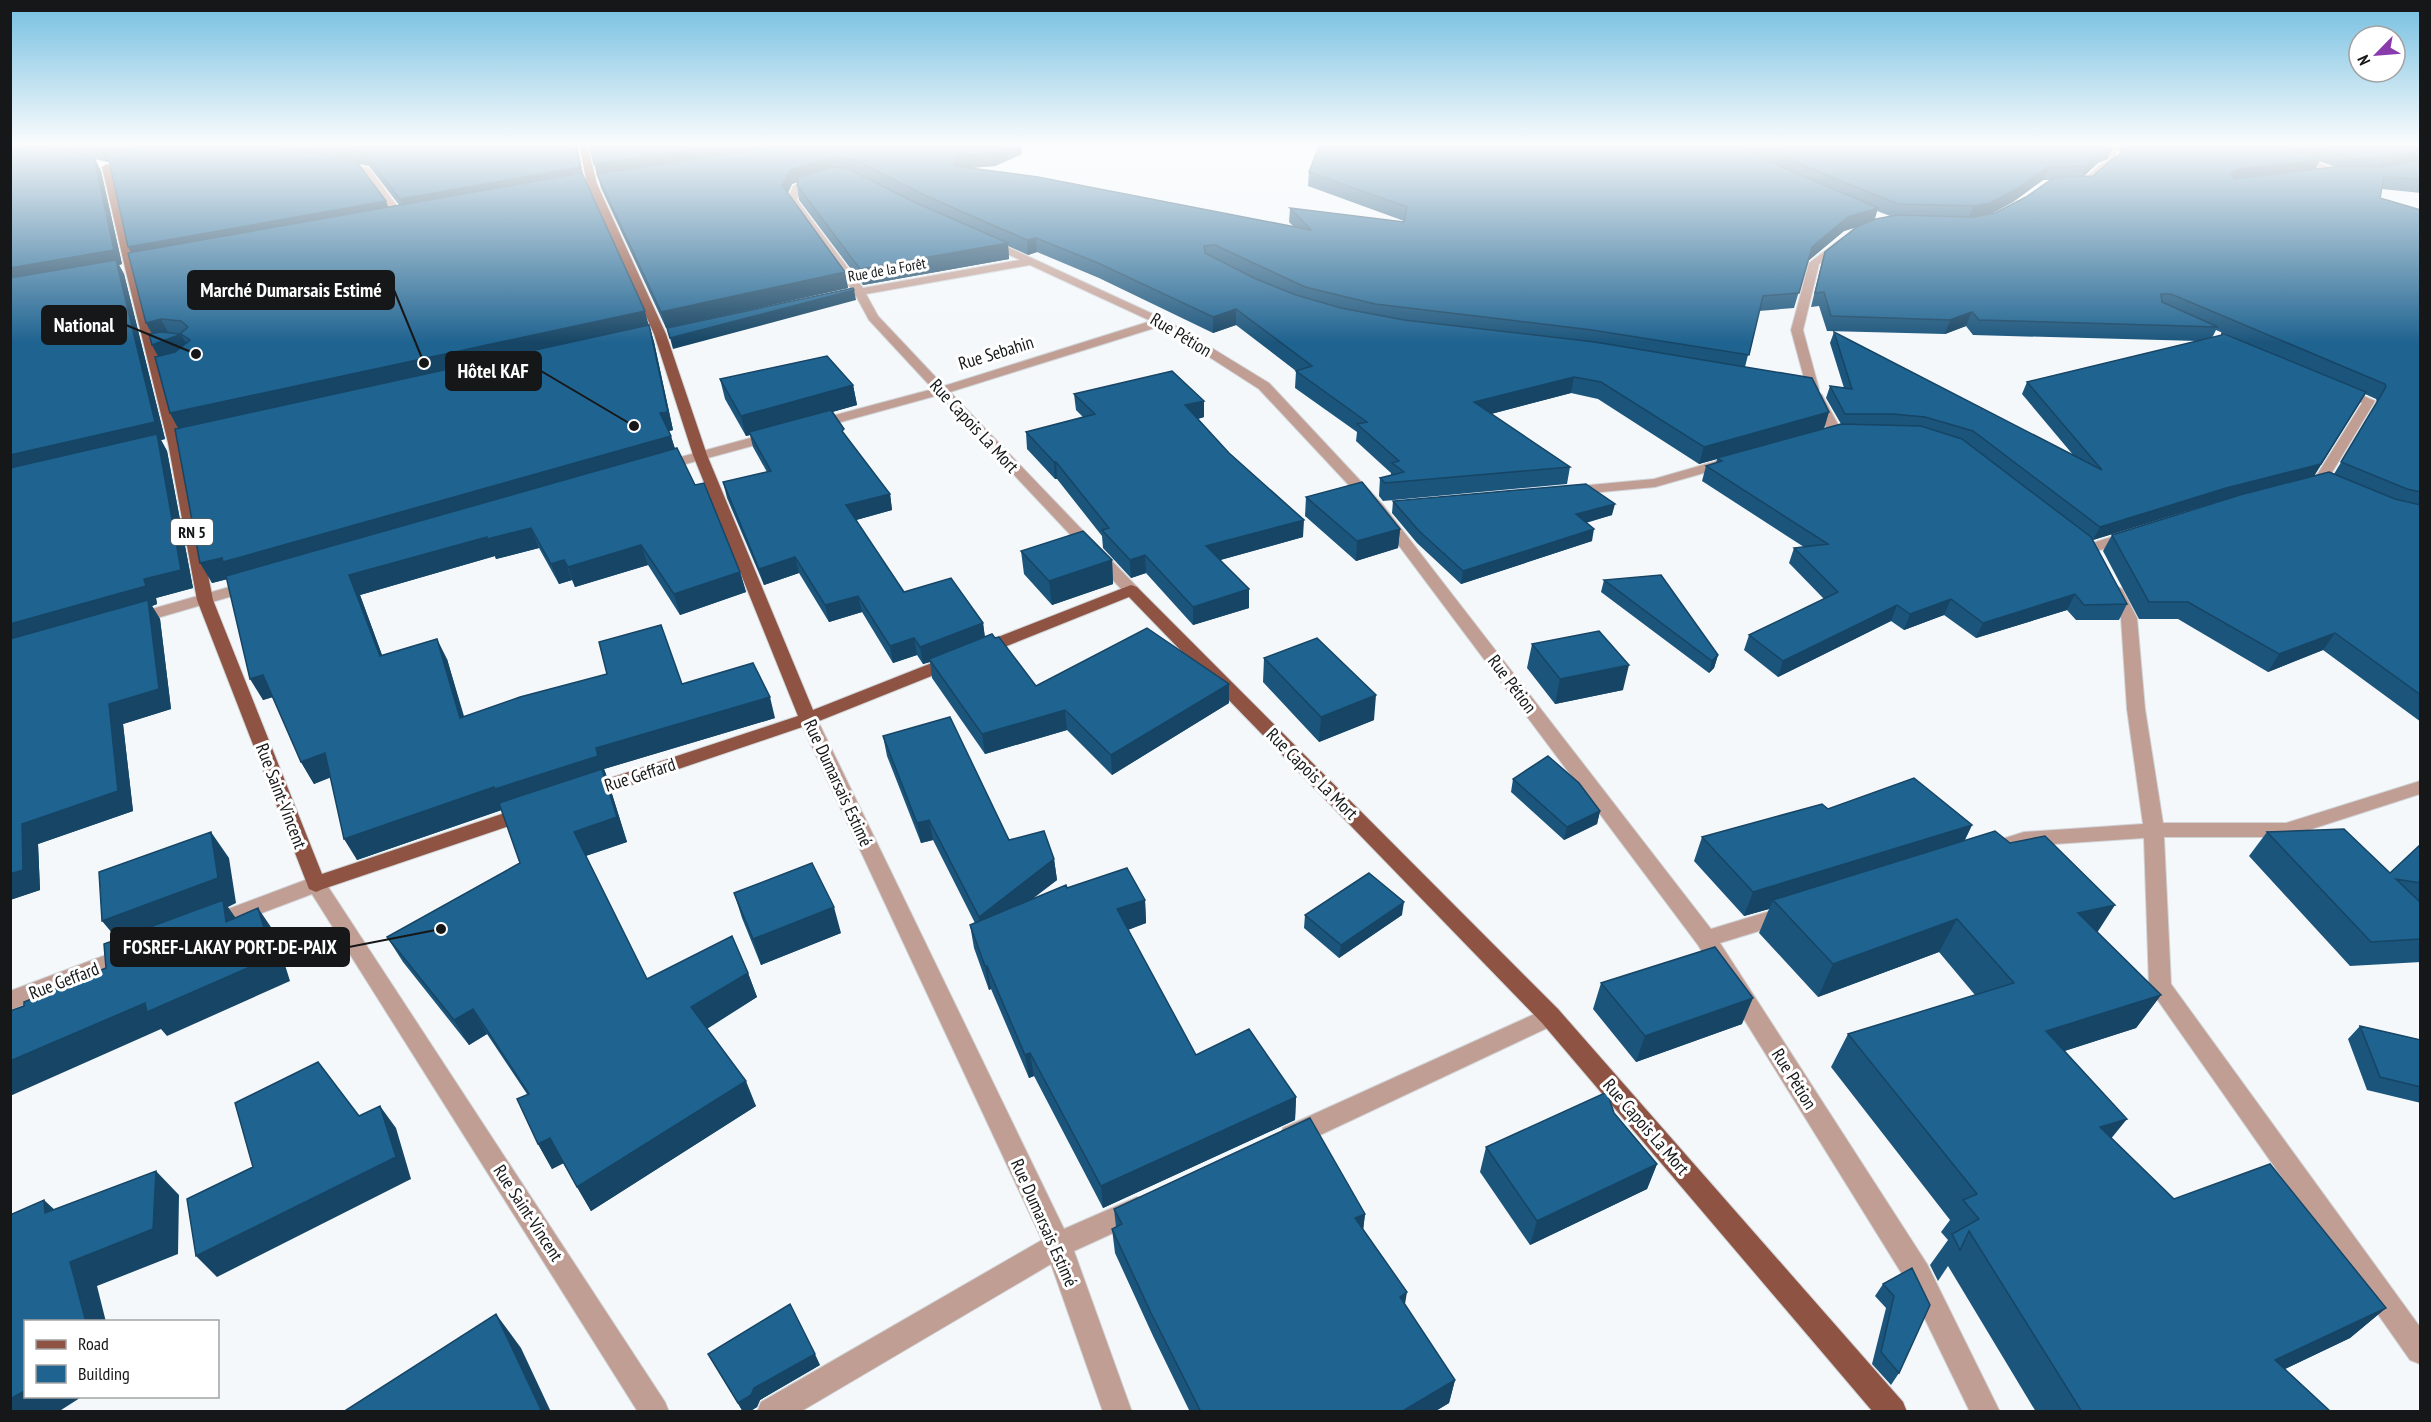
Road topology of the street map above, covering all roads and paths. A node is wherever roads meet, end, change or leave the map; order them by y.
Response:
1 (117, 210) edge
2 (395, 210) edge
3 (605, 210) edge
4 (800, 210) edge
5 (412, 216) edge
6 (401, 218) junction
7 (390, 220) edge
8 (1849, 235) edge
9 (976, 236) edge
10 (1033, 261) junction
11 (859, 291) junction
12 (836, 297) edge
13 (1162, 322) junction
14 (2327, 384) edge
15 (1792, 386) edge
16 (1813, 389) junction
17 (941, 391) junction
18 (1871, 432) edge
19 (700, 455) junction
20 (1745, 457) edge
21 (642, 472) edge
22 (2288, 489) edge
23 (1551, 492) edge
24 (1401, 506) edge
25 (1378, 508) junction
26 (2147, 530) edge
27 (274, 580) edge
28 (1131, 590) junction
29 (205, 600) junction
30 (113, 626) edge
31 (808, 719) junction
32 (2421, 786) edge
33 (573, 798) edge
34 (539, 809) edge
35 (2154, 830) junction
36 (1979, 853) edge
37 (316, 884) junction
38 (1808, 907) edge
39 (196, 930) edge
40 (1706, 939) junction
41 (141, 951) edge
42 (10, 1001) edge
43 (1550, 1016) junction
44 (1272, 1146) edge
45 (1154, 1200) edge
46 (1058, 1245) junction
47 (2421, 1350) edge
48 (655, 1412) edge
49 (771, 1412) edge
50 (1119, 1412) edge
51 (1893, 1412) edge
52 (1986, 1412) edge

1 - 29 main road, Rue Saint-Vincent / RN 5
2 - 6 street
3 - 19 main road, Rue Dumarsais Estimé
4 - 11 street, Rue Capois La Mort
5 - 6 street
6 - 7 street
8 - 16 street
9 - 10 street, Rue Pétion
10 - 11 street, Rue de la Forêt
10 - 13 street, Rue Pétion
11 - 12 street, Rue de la Forêt
11 - 17 street, Rue Capois La Mort
13 - 17 street, Rue Sebahin
13 - 25 street, Rue Pétion
14 - 22 street
15 - 16 street
16 - 18 street
17 - 19 street, Rue Sebahin
17 - 28 street, Rue Capois La Mort
19 - 21 street, Rue Sebahin
19 - 31 main road, Rue Dumarsais Estimé
20 - 23 street
24 - 25 street
25 - 40 street, Rue Pétion
26 - 35 street
27 - 29 street
28 - 31 main road, Rue Geffard
28 - 43 main road, Rue Capois La Mort
29 - 30 street
29 - 37 main road, Rue Saint-Vincent / RN 5
31 - 33 main road, Rue Geffard
31 - 46 street, Rue Dumarsais Estimé
32 - 35 street
34 - 37 main road
35 - 36 street
35 - 47 street
37 - 39 street
37 - 48 street, Rue Saint-Vincent / RN 5
38 - 40 street
40 - 52 street, Rue Pétion
41 - 42 street, Rue Geffard
43 - 44 street
43 - 51 main road, Rue Capois La Mort
45 - 46 street
46 - 49 street
46 - 50 street, Rue Dumarsais Estimé

